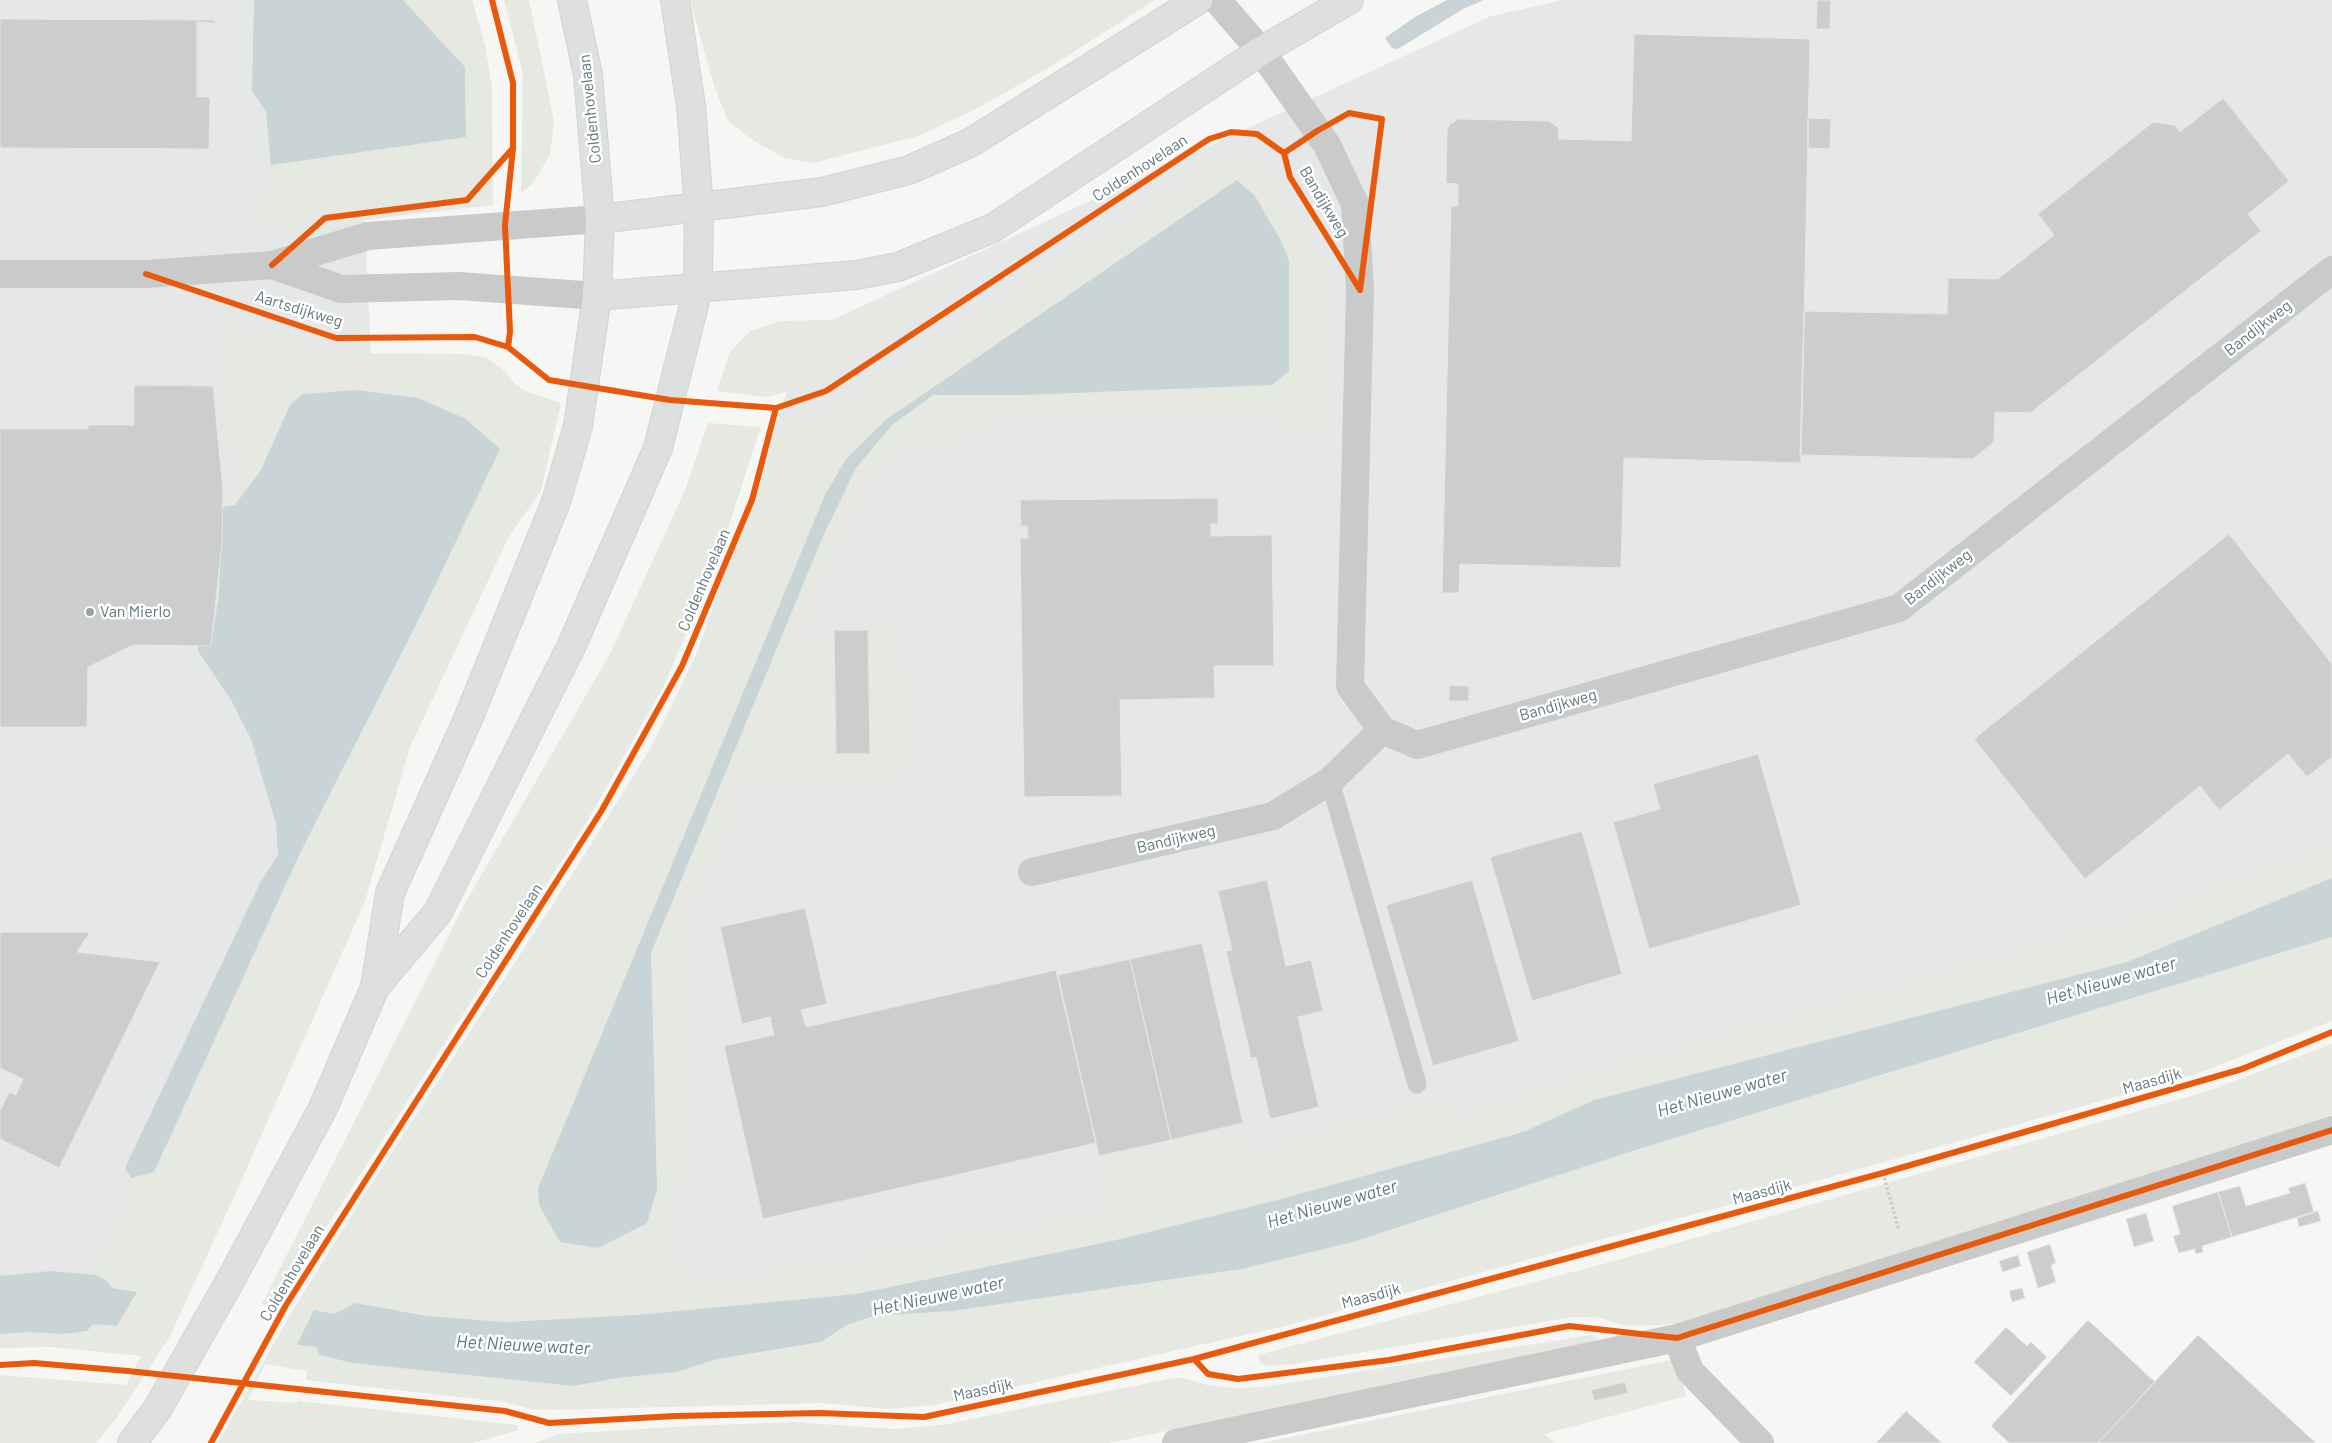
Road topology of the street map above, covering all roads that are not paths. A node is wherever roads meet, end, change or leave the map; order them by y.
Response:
1 (572, 0) edge
2 (675, 0) edge
3 (1198, 0) edge
4 (1217, 0) edge
5 (1349, 0) edge
6 (1261, 51) junction
7 (699, 208) junction
8 (600, 219) junction
9 (272, 265) junction
10 (2332, 270) edge
11 (0, 274) edge
12 (698, 289) junction
13 (597, 296) junction
14 (1382, 730) junction
15 (1330, 781) junction
16 (1032, 872) dead end
17 (375, 987) junction
18 (1417, 1084) dead end
19 (2332, 1130) edge
20 (1677, 1338) junction
21 (132, 1443) edge
22 (1176, 1443) edge
23 (1760, 1443) edge

1 - 8 main road, Coldenhovelaan
2 - 7 main road, Coldenhovelaan
3 - 7 main road
4 - 6 street, Bandijkweg
5 - 6 main road, Coldenhovelaan
6 - 12 main road, Coldenhovelaan
6 - 14 street, Bandijkweg
7 - 8 main road
7 - 12 main road, Coldenhovelaan
8 - 9 street, Aartsdijkweg
8 - 13 main road, Coldenhovelaan
9 - 11 street, Aartsdijkweg
9 - 13 street, Aartsdijkweg
10 - 14 street, Bandijkweg
12 - 13 main road, Coldenhovelaan
12 - 17 main road, Coldenhovelaan
13 - 17 main road, Coldenhovelaan
14 - 15 street, Bandijkweg
15 - 16 street, Bandijkweg
15 - 18 lane
17 - 21 main road, Coldenhovelaan
19 - 20 street
20 - 22 street
20 - 23 street

